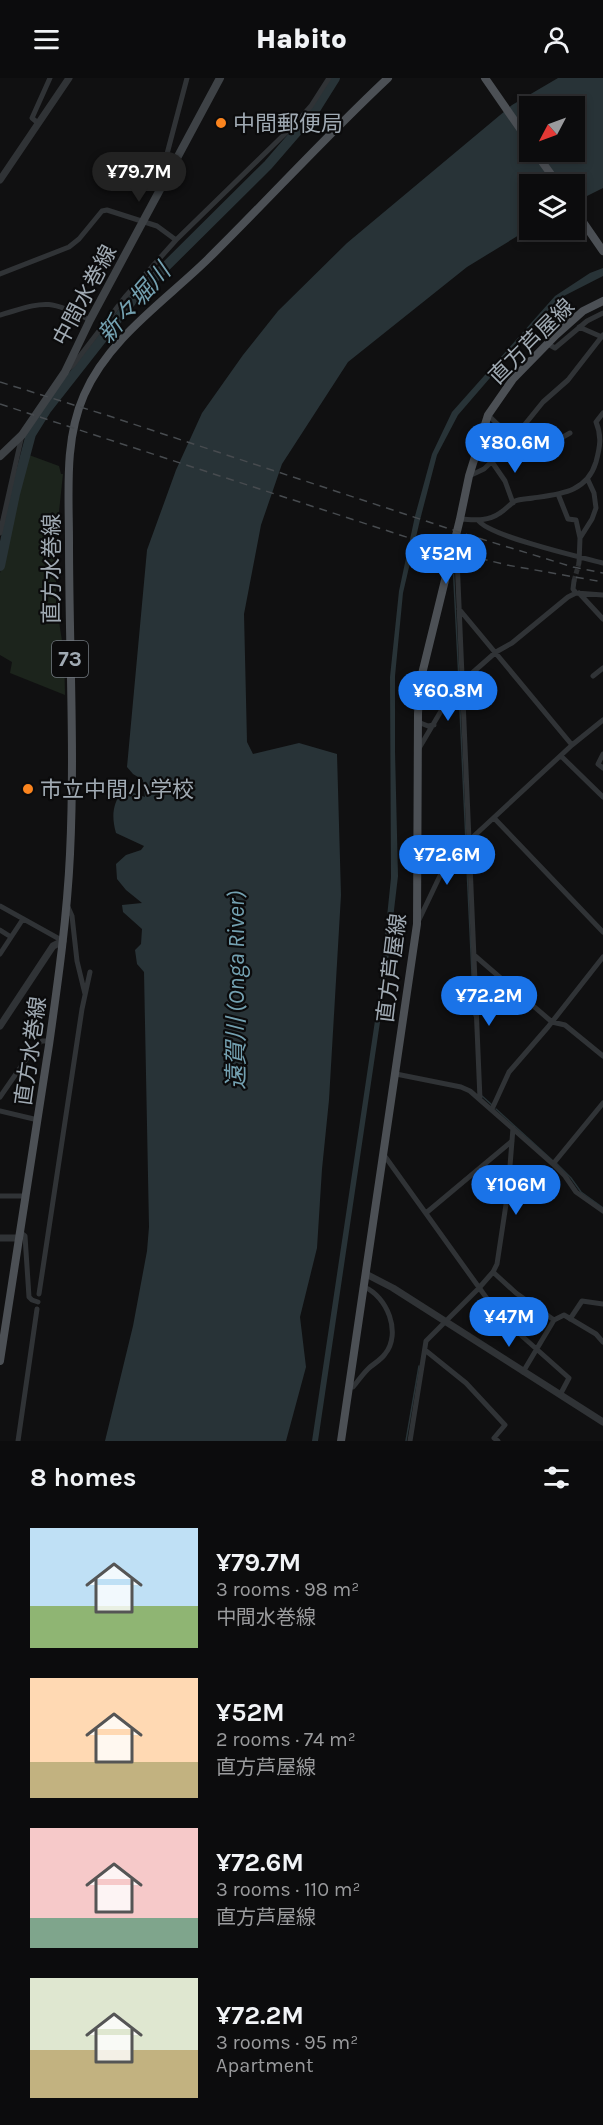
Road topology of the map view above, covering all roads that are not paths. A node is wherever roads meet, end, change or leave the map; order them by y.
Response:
1 (50, 78) edge
2 (69, 78) edge
3 (188, 78) edge
4 (220, 78) edge
5 (329, 78) edge
6 (485, 78) edge
7 (385, 79) edge
8 (38, 123) junction
9 (519, 127) edge
10 (1, 175) edge
11 (157, 195) junction
12 (143, 222) junction
13 (585, 225) edge
14 (176, 240) junction
15 (603, 251) edge
16 (0, 274) edge
17 (603, 301) edge
18 (603, 313) edge
19 (0, 315) edge
20 (90, 320) junction
21 (579, 327) junction
22 (602, 336) edge
23 (548, 344) junction
24 (65, 372) junction
25 (603, 413) edge
26 (488, 415) junction
27 (499, 425) junction
28 (570, 433) dead end
29 (22, 435) junction
30 (513, 439) junction
31 (483, 446) dead end
32 (535, 454) dead end
33 (0, 456) edge
34 (492, 462) junction
35 (469, 476) junction
36 (588, 480) junction
37 (558, 494) junction
38 (513, 503) junction
39 (460, 519) junction
40 (478, 520) junction
41 (0, 533) edge
42 (580, 538) junction
43 (452, 554) junction
44 (580, 560) junction
45 (603, 563) edge
46 (574, 581) tunnel mouth
47 (577, 593) junction
48 (603, 595) edge
49 (459, 609) junction
50 (603, 620) edge
51 (496, 652) junction
52 (603, 668) edge
53 (592, 676) dead end
54 (462, 681) junction
55 (603, 720) edge
56 (418, 722) junction
57 (434, 725) junction
58 (572, 746) junction
59 (418, 750) junction
60 (603, 754) edge
61 (561, 756) junction
62 (603, 768) edge
63 (603, 797) edge
64 (494, 818) junction
65 (470, 839) junction
66 (0, 906) edge
67 (67, 906) junction
68 (24, 919) junction
69 (417, 924) junction
70 (0, 930) edge
71 (603, 932) edge
72 (11, 937) junction
73 (63, 941) junction
74 (0, 954) edge
75 (474, 955) junction
76 (603, 957) edge
77 (90, 972) dead end
78 (85, 994) junction
79 (552, 1022) junction
80 (1, 1023) edge
81 (49, 1041) junction
82 (603, 1056) edge
83 (396, 1074) junction
84 (0, 1097) edge
85 (480, 1099) junction
86 (603, 1103) edge
87 (492, 1109) junction
88 (0, 1111) edge
89 (38, 1120) junction
90 (513, 1128) junction
91 (512, 1141) junction
92 (384, 1155) junction
93 (553, 1164) junction
94 (0, 1196) edge
95 (26, 1196) junction
96 (603, 1211) edge
97 (426, 1213) junction
98 (20, 1235) junction
99 (0, 1238) edge
100 (493, 1272) junction
101 (366, 1274) junction
102 (364, 1287) junction
103 (479, 1288) junction
104 (39, 1294) dead end
105 (38, 1302) dead end
106 (602, 1303) edge
107 (37, 1309) dead end
108 (570, 1319) junction
109 (554, 1320) junction
110 (446, 1323) junction
111 (603, 1342) edge
112 (536, 1349) junction
113 (425, 1350) junction
114 (0, 1361) edge
115 (523, 1371) junction
116 (349, 1387) junction
117 (560, 1395) junction
118 (603, 1422) edge
119 (18, 1441) edge
120 (341, 1441) edge
121 (410, 1441) edge
122 (498, 1441) edge

1 - 8 street
2 - 8 street
3 - 11 street
4 - 11 main road, 中間水巻線
5 - 14 street
6 - 9 main road
7 - 67 main road, 直方水巻線 / 73
8 - 10 street
11 - 12 main road, 中間水巻線
12 - 14 street
12 - 16 street
12 - 20 main road, 中間水巻線
13 - 15 main road
14 - 24 street
17 - 23 main road, 直方芦屋線
18 - 21 street
19 - 20 street
20 - 24 main road, 中間水巻線
21 - 22 street
21 - 23 street
22 - 30 street
23 - 26 main road, 直方芦屋線
24 - 29 main road, 中間水巻線
25 - 36 street
26 - 27 street
26 - 35 main road, 直方芦屋線
27 - 30 street
27 - 31 street
28 - 32 street
29 - 33 main road, 中間水巻線
29 - 41 street
30 - 34 street
34 - 35 street
34 - 38 street
35 - 39 main road, 直方芦屋線
36 - 37 street
36 - 42 street
37 - 38 street
37 - 42 street
38 - 40 street
39 - 40 street
39 - 43 main road, 直方芦屋線
40 - 44 street
42 - 44 street
43 - 49 street
43 - 56 main road, 直方芦屋線
44 - 45 street
46 - 47 street
47 - 48 street
47 - 50 street
47 - 51 street
49 - 51 street
49 - 54 street
51 - 54 street
51 - 58 street
52 - 53 street
54 - 57 street
54 - 65 street
55 - 58 street
56 - 57 street
56 - 59 main road, 直方芦屋線
57 - 59 street
58 - 61 street
59 - 69 main road, 直方芦屋線
60 - 62 street
61 - 63 street
61 - 64 street
64 - 65 street
64 - 71 street
65 - 69 street
65 - 75 street
66 - 68 street
67 - 73 main road, 直方水巻線 / 73
67 - 78 street
68 - 72 street
68 - 73 street
69 - 83 main road, 直方芦屋線
70 - 72 street
72 - 74 street
73 - 80 street
73 - 81 main road, 直方水巻線 / 73
75 - 79 street
75 - 85 street
76 - 79 street
77 - 78 street
78 - 104 street
79 - 82 street
79 - 87 street
81 - 84 street
81 - 89 main road, 直方水巻線 / 73
83 - 85 street
83 - 92 main road, 直方芦屋線
85 - 87 street
86 - 93 street
87 - 90 street
88 - 89 street
89 - 95 main road, 直方水巻線 / 73
90 - 91 street
90 - 93 street
91 - 97 street
91 - 100 street
92 - 97 street
92 - 101 main road, 直方芦屋線
93 - 96 street
94 - 95 street
95 - 98 main road, 直方水巻線 / 73
97 - 103 street
98 - 99 street
98 - 105 street
98 - 114 main road, 直方水巻線 / 73
100 - 103 street
100 - 109 street
101 - 102 main road, 直方芦屋線
101 - 110 street
102 - 116 main road, 直方芦屋線
102 - 116 street
103 - 110 street
103 - 112 street
106 - 108 street
107 - 119 street
108 - 109 street
108 - 111 street
109 - 112 street
110 - 113 street
110 - 115 street
112 - 115 street
112 - 117 street
113 - 121 street
113 - 122 street
115 - 117 street
116 - 120 main road, 直方芦屋線
117 - 118 street

